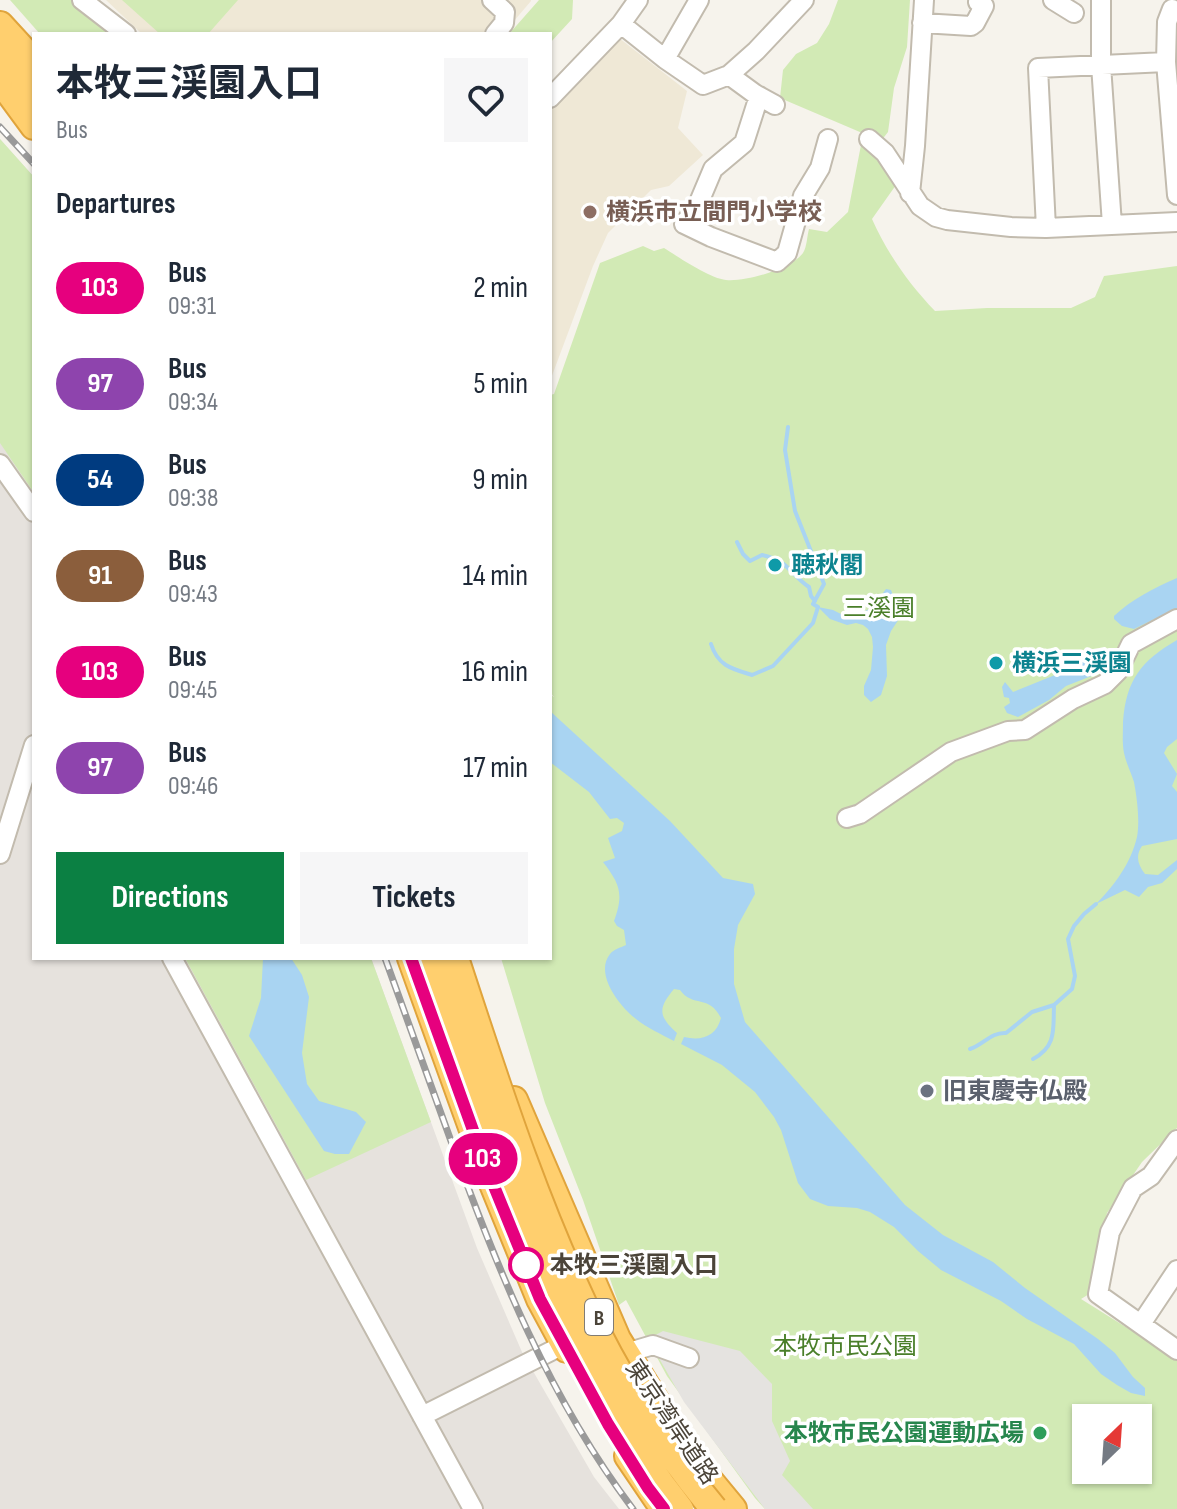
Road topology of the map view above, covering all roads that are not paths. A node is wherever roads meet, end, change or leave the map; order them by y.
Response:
1 (82, 0) edge
2 (492, 0) edge
3 (638, 0) edge
4 (699, 0) edge
5 (804, 0) edge
6 (924, 0) edge
7 (980, 0) edge
8 (1053, 0) edge
9 (1101, 0) edge
10 (1172, 9) dead end
11 (1074, 13) dead end
12 (922, 23) junction
13 (621, 24) junction
14 (0, 25) edge
15 (123, 32) edge
16 (497, 32) edge
17 (0, 48) edge
18 (665, 59) junction
19 (32, 60) edge
20 (1166, 62) junction
21 (1101, 65) junction
22 (729, 75) junction
23 (0, 78) edge
24 (32, 84) edge
25 (552, 96) edge
26 (32, 114) edge
27 (32, 123) edge
28 (828, 139) dead end
29 (869, 139) dead end
30 (910, 193) junction
31 (1177, 195) edge
32 (1177, 222) edge
33 (1112, 225) junction
34 (1046, 228) junction
35 (0, 464) edge
36 (32, 509) edge
37 (1177, 619) edge
38 (32, 751) edge
39 (847, 818) dead end
40 (0, 854) edge
41 (173, 960) edge
42 (415, 960) edge
43 (432, 960) edge
44 (460, 963) edge
45 (1174, 1149) edge
46 (530, 1174) junction
47 (1177, 1270) edge
48 (609, 1321) junction
49 (1141, 1324) junction
50 (564, 1344) junction
51 (1177, 1350) edge
52 (626, 1353) junction
53 (689, 1358) dead end
54 (422, 1416) junction
55 (473, 1509) edge
56 (664, 1509) edge
57 (677, 1509) edge
58 (714, 1509) edge
59 (726, 1509) edge
60 (733, 1509) edge

1 - 15 street
2 - 16 street
3 - 13 street
4 - 18 street
5 - 22 street
6 - 12 street
7 - 12 street
8 - 11 street
9 - 21 street
10 - 20 street
12 - 30 street
13 - 18 street
13 - 25 street
14 - 19 highway
17 - 24 highway
18 - 22 street
20 - 21 street
20 - 31 street
21 - 33 street
21 - 34 street
22 - 28 street
23 - 26 highway
23 - 27 highway
29 - 30 street
30 - 34 street
32 - 33 street
33 - 34 street
35 - 36 street
37 - 39 street
38 - 40 street
41 - 54 street
42 - 50 highway
43 - 57 highway, B, bridge
44 - 46 highway, B, bridge
44 - 48 highway, 東京湾岸道路
45 - 49 street
46 - 58 highway, B, bridge
46 - 59 highway, B, bridge
47 - 49 street
48 - 50 street
48 - 52 highway, 東京湾岸道路
49 - 51 street
50 - 54 street
50 - 56 highway
52 - 53 street
52 - 60 highway, 東京湾岸道路
54 - 55 street

